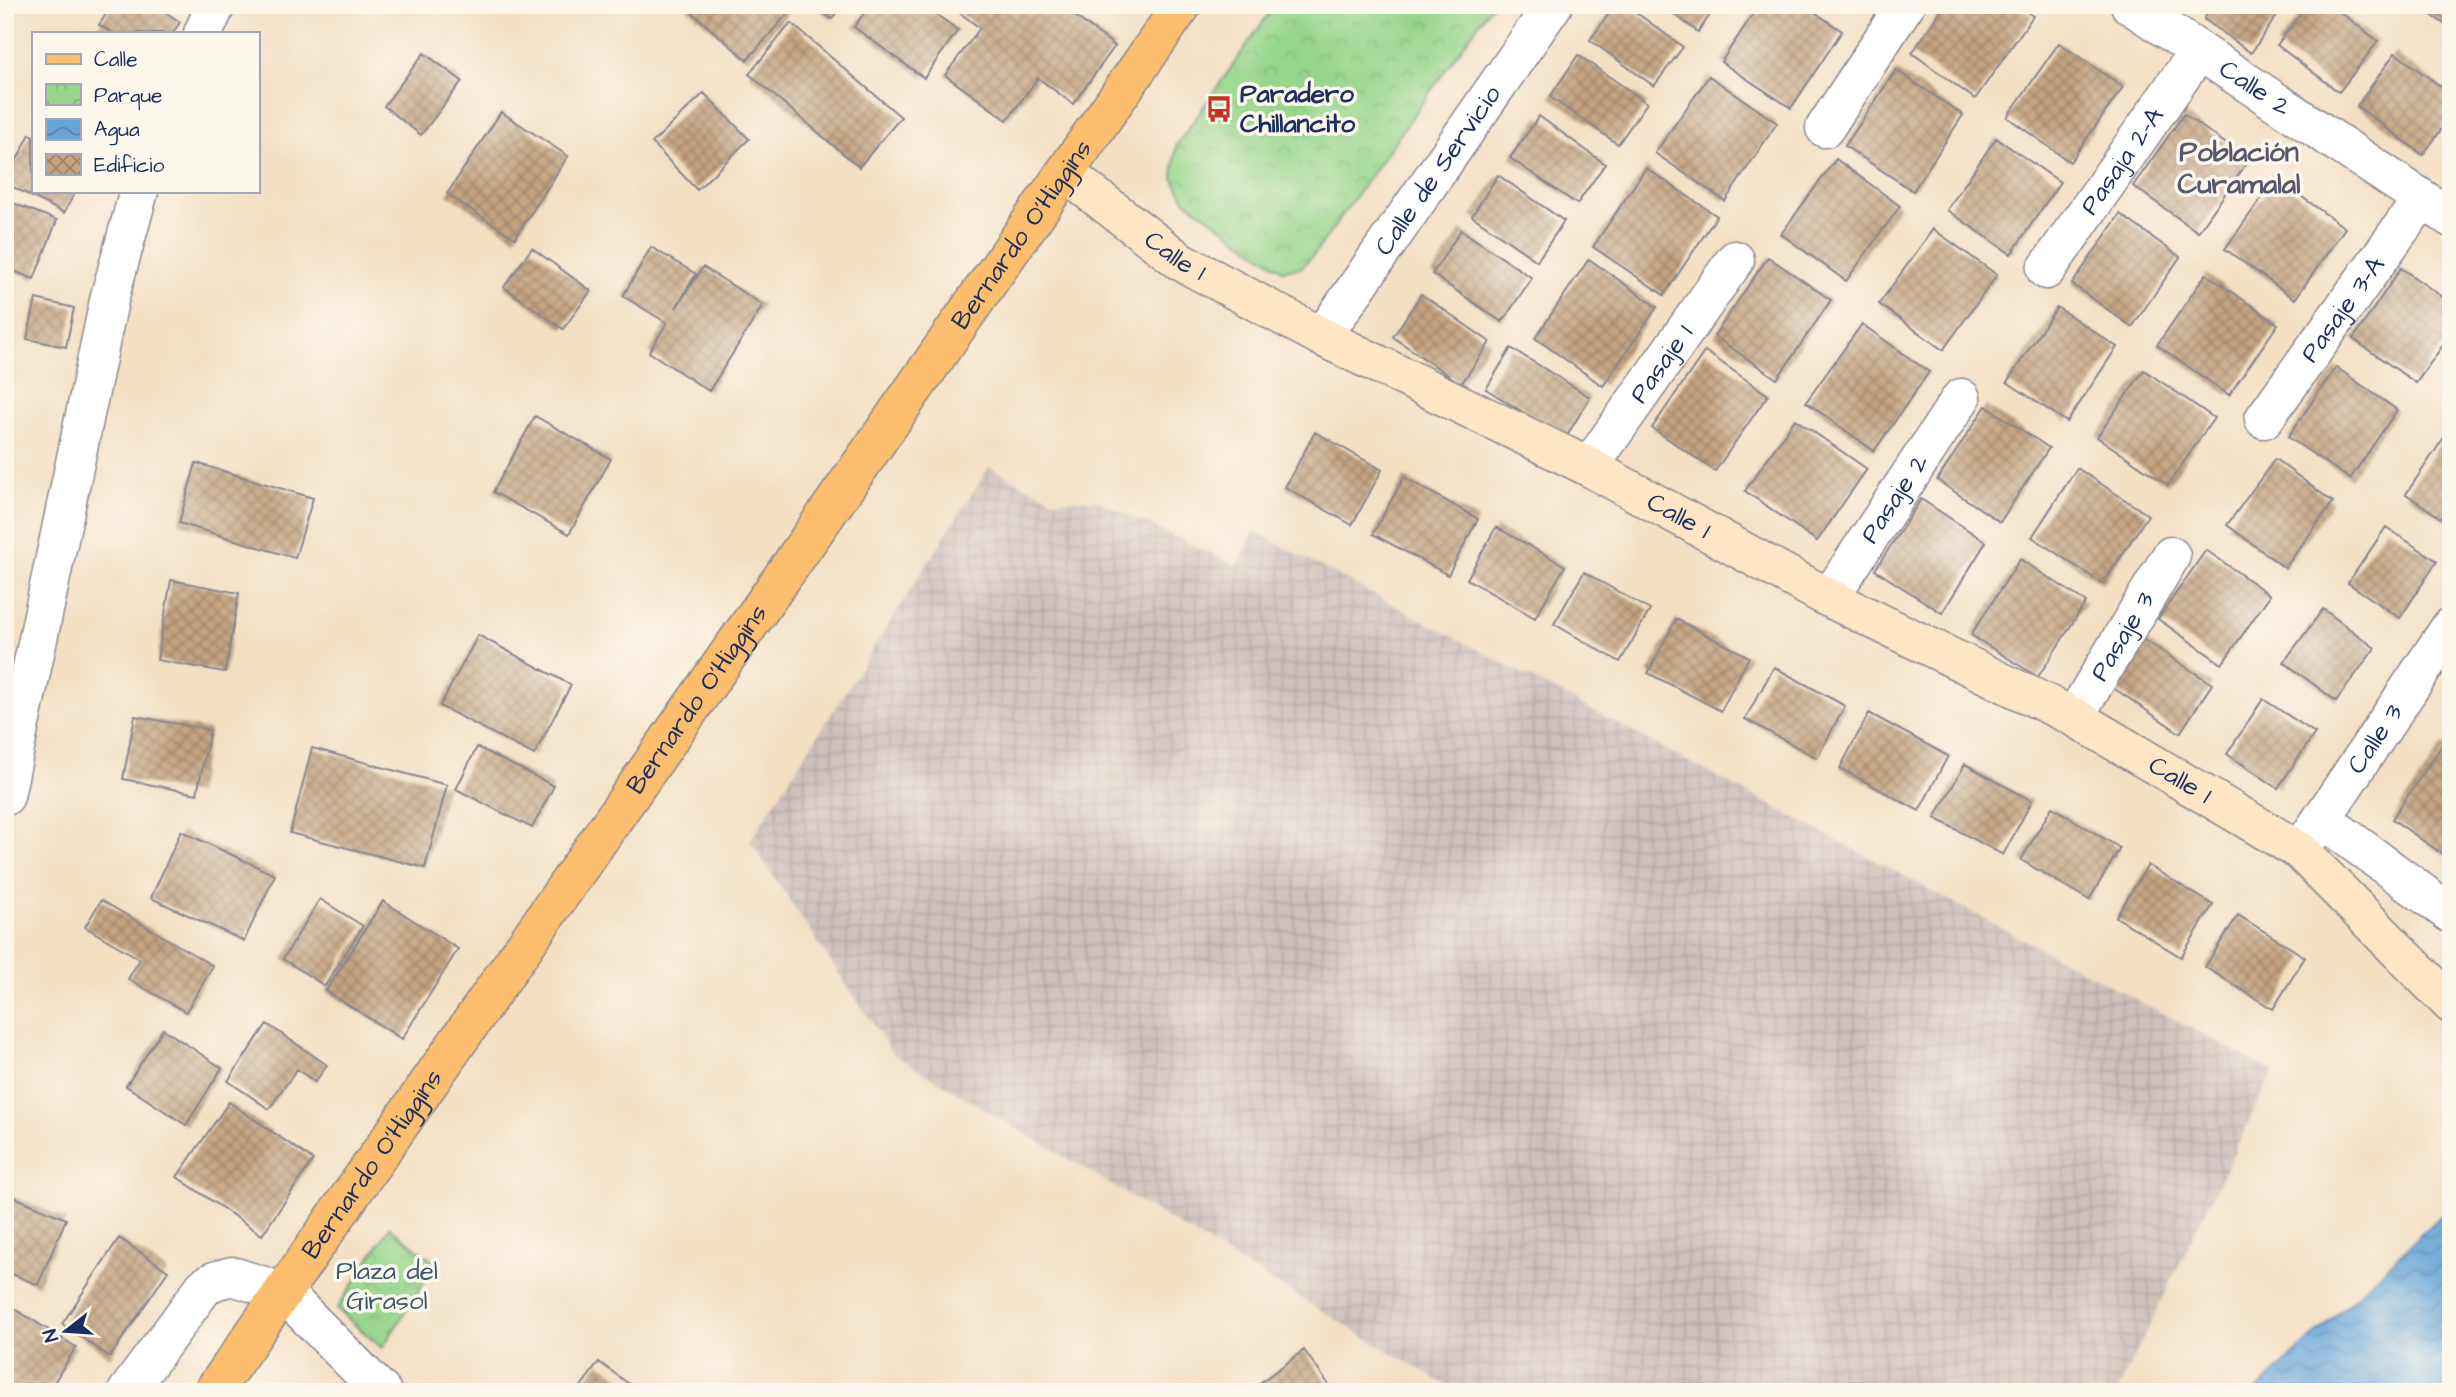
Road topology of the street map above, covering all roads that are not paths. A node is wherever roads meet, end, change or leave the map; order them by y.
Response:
1 (216, 5) edge
2 (1182, 5) edge
3 (1553, 5) edge
4 (1905, 5) edge
5 (2130, 5) edge
6 (203, 32) edge
7 (2199, 51) junction
8 (1825, 128) dead end
9 (1065, 173) junction
10 (139, 192) edge
11 (2436, 209) edge
12 (1735, 260) dead end
13 (2046, 270) dead end
14 (1322, 337) junction
15 (1961, 398) dead end
16 (2264, 419) dead end
17 (1589, 467) junction
18 (2171, 556) dead end
19 (1829, 598) junction
20 (2451, 626) edge
21 (2074, 717) junction
22 (5, 796) edge
23 (2322, 819) junction
24 (2300, 851) junction
25 (2451, 914) edge
26 (2451, 1004) edge
27 (283, 1292) junction
28 (127, 1392) edge
29 (213, 1392) edge
30 (382, 1392) edge

1 - 6 street
2 - 9 main road, Bernardo O'Higgins
3 - 14 street, Calle de Servicio
4 - 8 street
5 - 7 street, Calle 2
7 - 11 street, Calle 2
7 - 13 street, Pasaja 2-A
9 - 14 street, Calle 1
9 - 27 main road, Bernardo O'Higgins
10 - 22 street
11 - 16 street, Pasaje 3-A
12 - 17 street, Pasaje 1
14 - 17 street, Calle 1
15 - 19 street, Pasaje 2
17 - 19 street, Calle 1
18 - 21 street, Pasaje 3
19 - 21 street, Calle 1
20 - 23 street, Calle 3
21 - 24 street, Calle 1
23 - 24 street, Calle 3
23 - 25 street
24 - 26 street, Calle 1
27 - 28 street
27 - 29 main road, Bernardo O'Higgins
27 - 30 street

